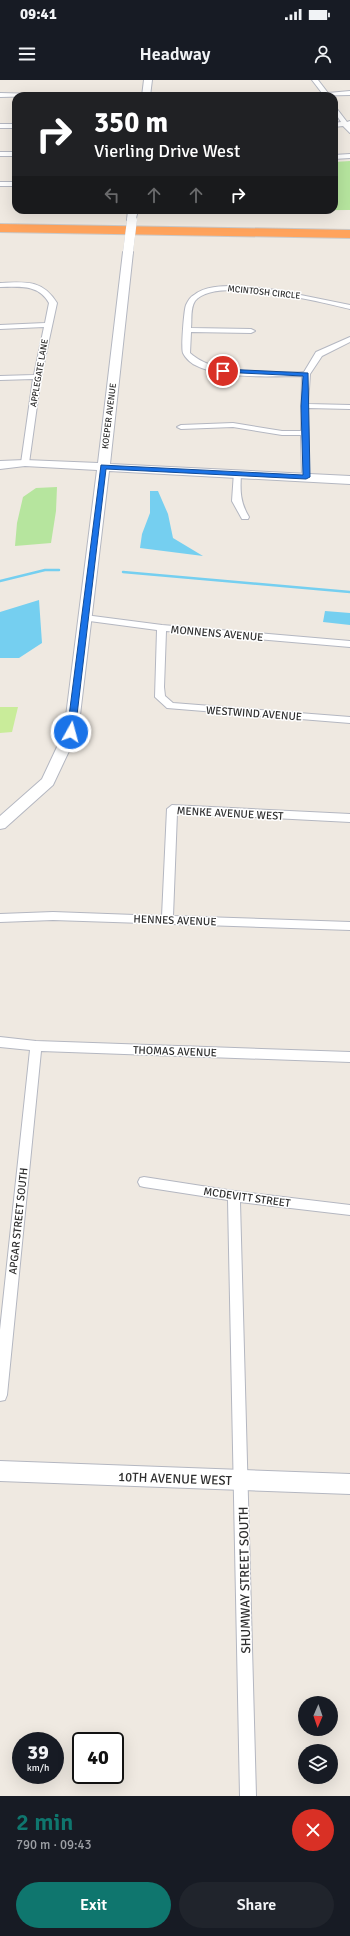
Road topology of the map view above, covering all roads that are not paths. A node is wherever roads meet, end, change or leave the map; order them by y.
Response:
1 (148, 80) edge
2 (316, 80) edge
3 (146, 92) edge
4 (324, 92) edge
5 (350, 93) edge
6 (338, 94) edge
7 (0, 95) edge
8 (12, 95) edge
9 (338, 112) edge
10 (348, 124) edge
11 (338, 125) edge
12 (0, 126) edge
13 (12, 126) edge
14 (350, 131) edge
15 (0, 154) edge
16 (12, 154) edge
17 (350, 156) edge
18 (338, 158) edge
19 (0, 184) edge
20 (12, 184) edge
21 (132, 215) edge
22 (0, 228) edge
23 (350, 234) edge
24 (70, 242) dead end
25 (350, 246) edge
26 (0, 285) edge
27 (350, 307) edge
28 (47, 326) junction
29 (0, 327) edge
30 (188, 330) junction
31 (251, 331) dead end
32 (350, 339) edge
33 (306, 374) junction
34 (37, 377) junction
35 (0, 378) edge
36 (304, 406) junction
37 (350, 408) edge
38 (181, 427) dead end
39 (305, 433) junction
40 (25, 463) junction
41 (0, 465) edge
42 (103, 467) junction
43 (237, 474) junction
44 (306, 477) junction
45 (350, 480) edge
46 (245, 516) dead end
47 (85, 618) junction
48 (162, 628) junction
49 (350, 644) edge
50 (350, 720) edge
51 (350, 818) edge
52 (0, 824) edge
53 (0, 918) edge
54 (167, 919) junction
55 (350, 926) edge
56 (0, 1042) edge
57 (36, 1046) junction
58 (350, 1057) edge
59 (144, 1182) dead end
60 (234, 1196) junction
61 (350, 1210) edge
62 (0, 1395) edge
63 (0, 1471) edge
64 (242, 1481) junction
65 (350, 1484) edge
66 (248, 1796) edge

1 - 3 street
2 - 4 street
5 - 6 street
7 - 8 street
9 - 10 street
10 - 11 street
10 - 14 street
12 - 13 street
15 - 16 street
17 - 18 street
19 - 20 street
21 - 42 street, KOEPER AVENUE, bridge
22 - 23 highway
24 - 25 highway
26 - 28 street, APPLEGATE LANE
27 - 30 street, MCINTOSH CIRCLE
28 - 29 street
28 - 34 street, APPLEGATE LANE
30 - 31 street
30 - 33 street, MCINTOSH CIRCLE
32 - 33 street
33 - 36 street
34 - 35 street
34 - 40 street, APPLEGATE LANE
36 - 37 street
36 - 39 street
38 - 39 street
39 - 44 street
40 - 41 street
40 - 42 street
42 - 43 street
42 - 47 street, KOEPER AVENUE
43 - 44 street
43 - 46 street
44 - 45 street
47 - 48 street, MONNENS AVENUE
47 - 52 street, KOEPER AVENUE
48 - 49 street, MONNENS AVENUE
48 - 50 street, WESTWIND AVENUE
51 - 54 street, MENKE AVENUE WEST
53 - 54 street, HENNES AVENUE
54 - 55 street, HENNES AVENUE
56 - 57 street, THOMAS AVENUE
57 - 58 street, THOMAS AVENUE
57 - 62 street, APGAR STREET SOUTH
59 - 60 street, MCDEVITT STREET
60 - 61 street, MCDEVITT STREET
60 - 64 street, SHUMWAY STREET SOUTH
63 - 64 street, 10TH AVENUE WEST
64 - 65 street, 10TH AVENUE WEST
64 - 66 street, SHUMWAY STREET SOUTH

